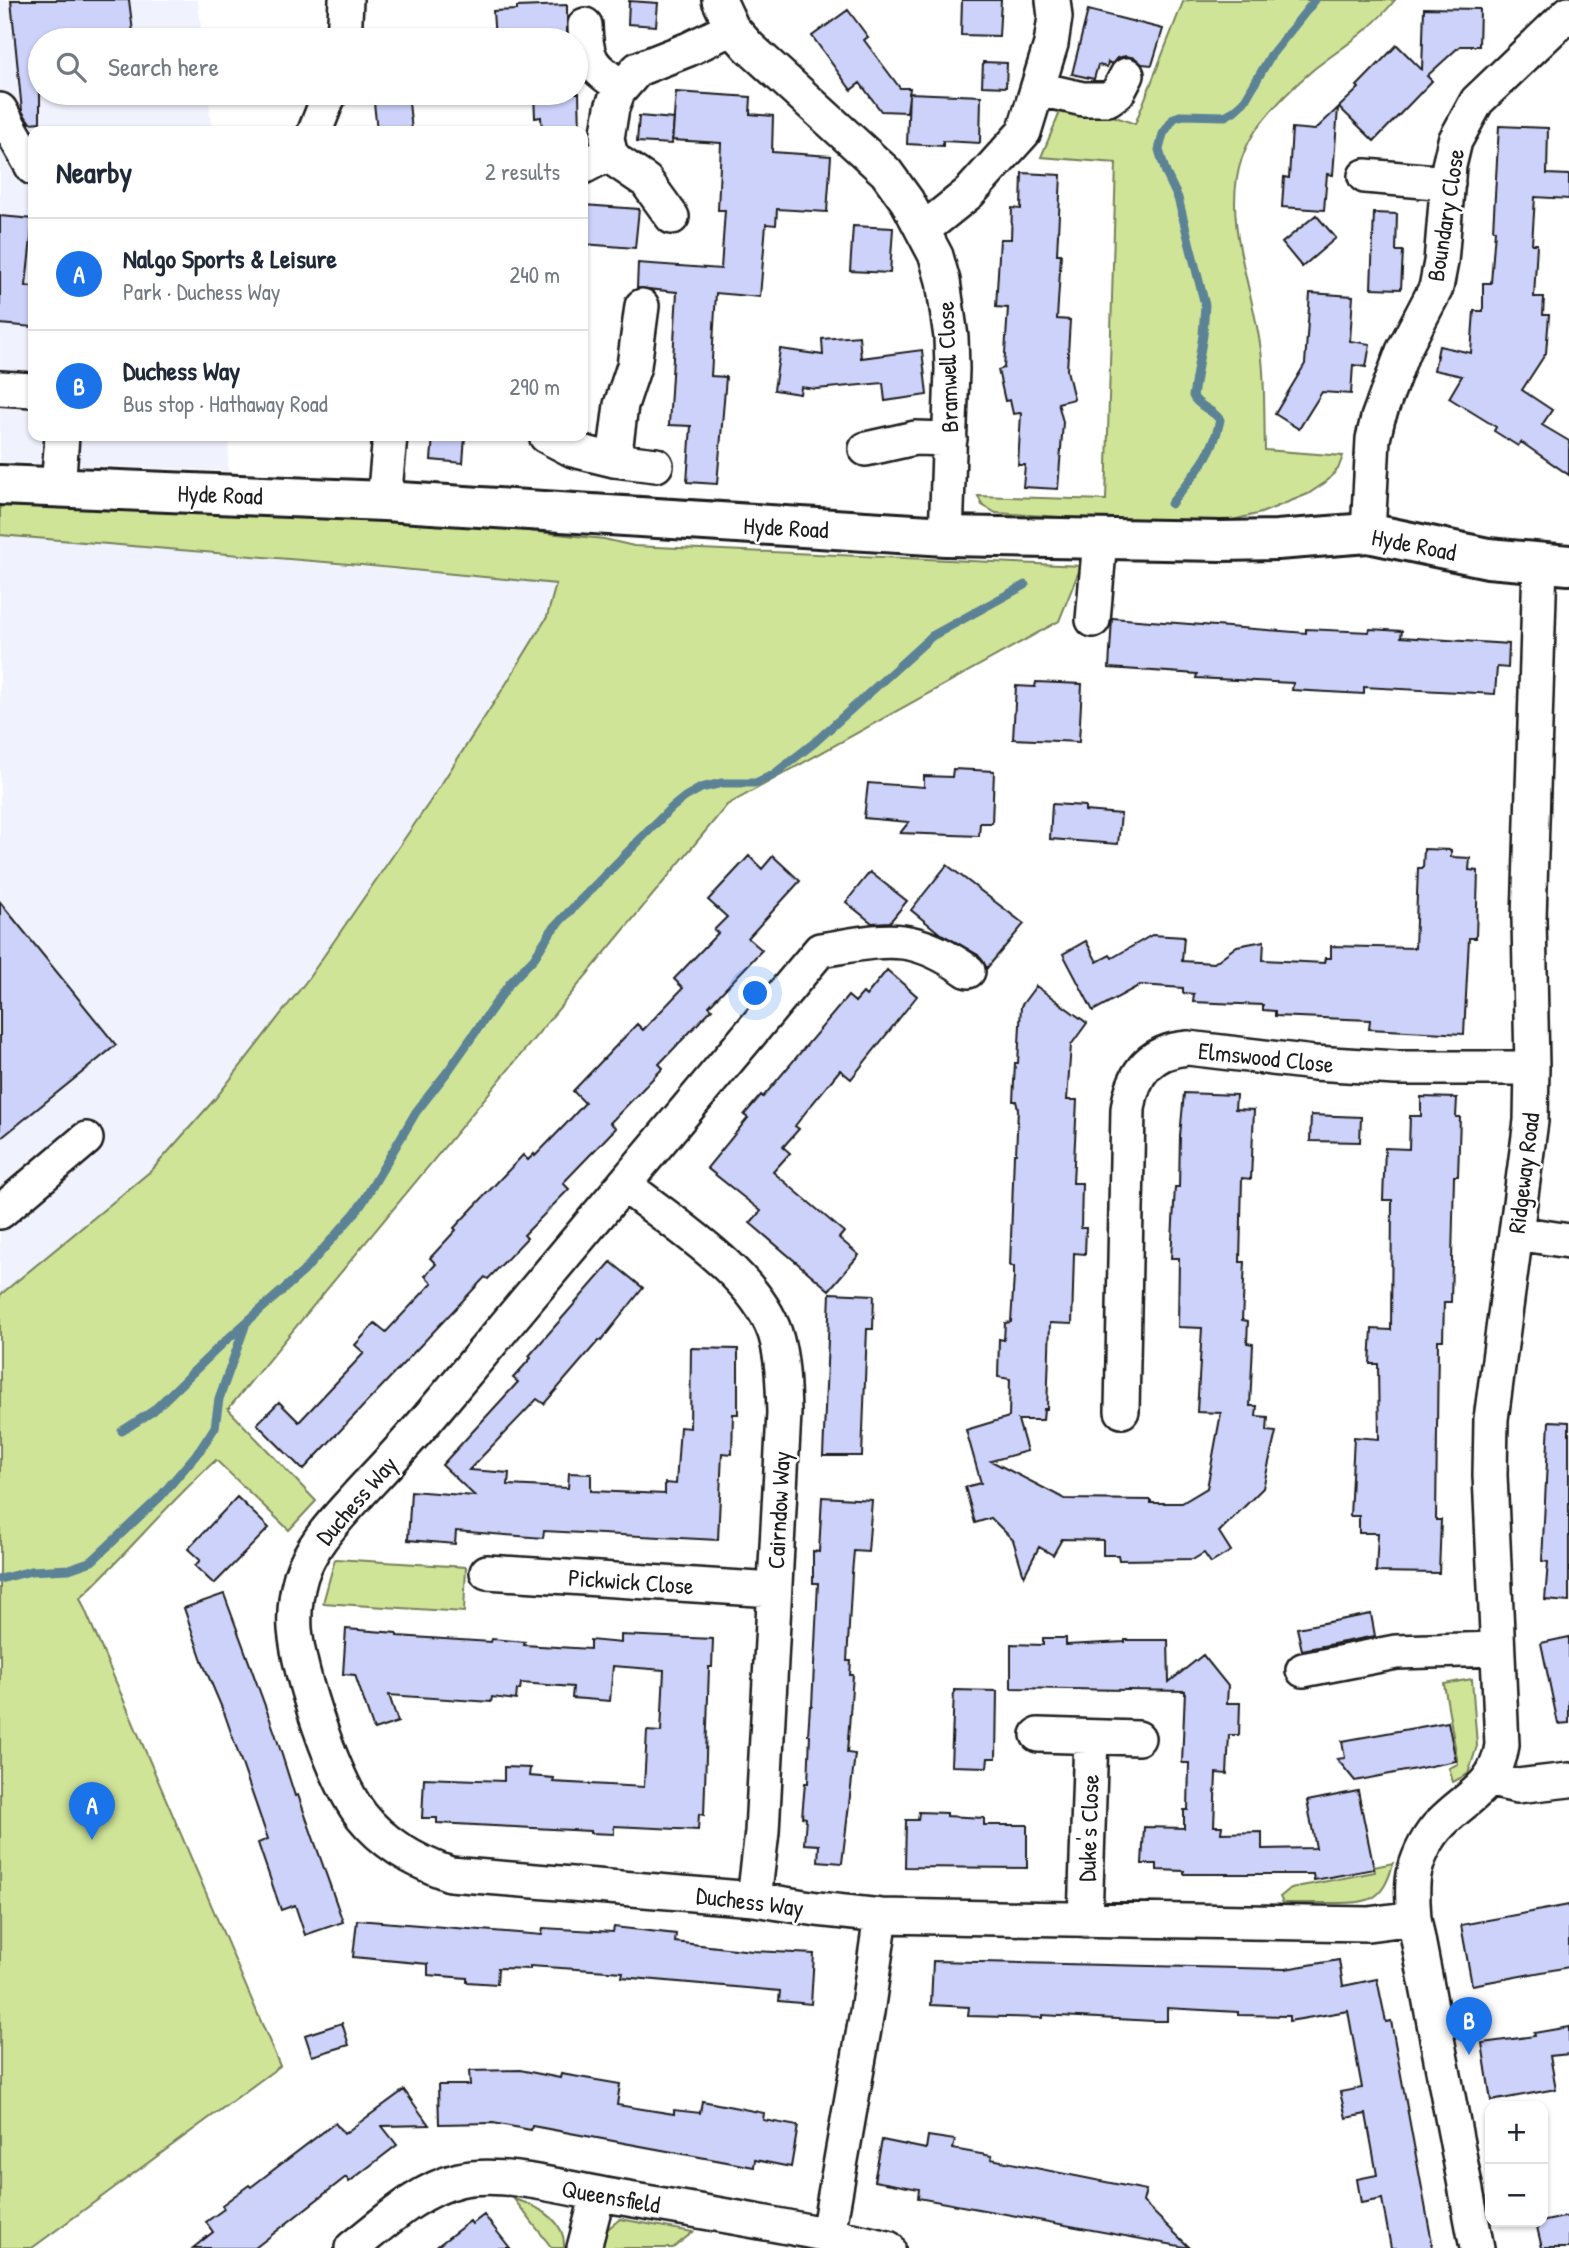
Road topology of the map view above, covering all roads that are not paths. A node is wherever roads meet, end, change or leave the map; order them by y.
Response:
1 (346, 0) edge
2 (1053, 0) edge
3 (1569, 13) edge
4 (725, 14) edge
5 (585, 24) dead end
6 (345, 28) edge
7 (585, 28) edge
8 (588, 56) edge
9 (1127, 75) dead end
10 (622, 87) junction
11 (1038, 89) junction
12 (325, 105) edge
13 (0, 110) edge
14 (317, 126) edge
15 (28, 159) edge
16 (596, 160) edge
17 (1365, 176) dead end
18 (1448, 183) junction
19 (672, 217) dead end
20 (923, 230) junction
21 (642, 306) dead end
22 (0, 388) edge
23 (28, 390) edge
24 (950, 439) junction
25 (62, 441) edge
26 (390, 441) edge
27 (556, 441) edge
28 (866, 449) dead end
29 (614, 460) junction
30 (656, 465) dead end
31 (0, 485) edge
32 (58, 488) junction
33 (384, 501) junction
34 (1368, 533) junction
35 (946, 536) junction
36 (1100, 539) junction
37 (1555, 564) edge
38 (1093, 620) dead end
39 (968, 971) dead end
40 (1532, 1068) junction
41 (86, 1139) dead end
42 (625, 1186) junction
43 (0, 1212) edge
44 (1517, 1233) junction
45 (1569, 1241) edge
46 (1122, 1411) dead end
47 (487, 1572) dead end
48 (774, 1590) junction
49 (1497, 1649) junction
50 (1303, 1671) dead end
51 (1038, 1735) dead end
52 (1091, 1737) junction
53 (1138, 1738) dead end
54 (1491, 1780) junction
55 (1569, 1780) edge
56 (754, 1899) junction
57 (881, 1916) junction
58 (1414, 1918) junction
59 (1085, 1920) junction
60 (598, 2194) junction
61 (828, 2234) junction
62 (352, 2248) edge
63 (584, 2248) edge
64 (888, 2248) edge
65 (1477, 2248) edge

1 - 6 street
2 - 11 street
3 - 18 street, Boundary Close
4 - 10 street, Bramwell Close
4 - 20 street, Bramwell Close
5 - 7 street
8 - 10 street
9 - 11 street
10 - 16 street, Bramwell Close
11 - 20 street
12 - 14 street
13 - 15 street
16 - 19 street, Bramwell Close
17 - 18 street
18 - 34 street, Boundary Close
20 - 24 street, Bramwell Close
21 - 29 street
22 - 23 street
24 - 28 street
24 - 35 street, Bramwell Close
25 - 32 street
26 - 33 street
27 - 29 street
29 - 30 street
31 - 32 main road, Hyde Road
32 - 33 main road, Hyde Road
33 - 35 main road, Hyde Road
34 - 36 main road, Hyde Road
34 - 37 main road, Hyde Road
35 - 36 main road, Hyde Road
36 - 38 street
37 - 40 street, Ridgeway Road
39 - 42 street, Duchess Way
40 - 44 street, Ridgeway Road
40 - 46 street, Elmswood Close
41 - 43 street
42 - 48 street, Cairndow Way
42 - 56 street, Duchess Way
44 - 45 street
44 - 49 street, Ridgeway Road
47 - 48 street, Pickwick Close
48 - 56 street, Cairndow Way
49 - 50 street
49 - 54 street, Ridgeway Road
51 - 52 street
52 - 53 street
52 - 59 street, Duke's Close
54 - 55 street
54 - 58 street
56 - 57 street, Duchess Way
57 - 59 street, Duchess Way
57 - 61 street
58 - 59 street, Duchess Way
58 - 65 street
60 - 61 street, Queensfield
60 - 62 street, Queensfield
60 - 63 street
61 - 64 street, Queensfield

